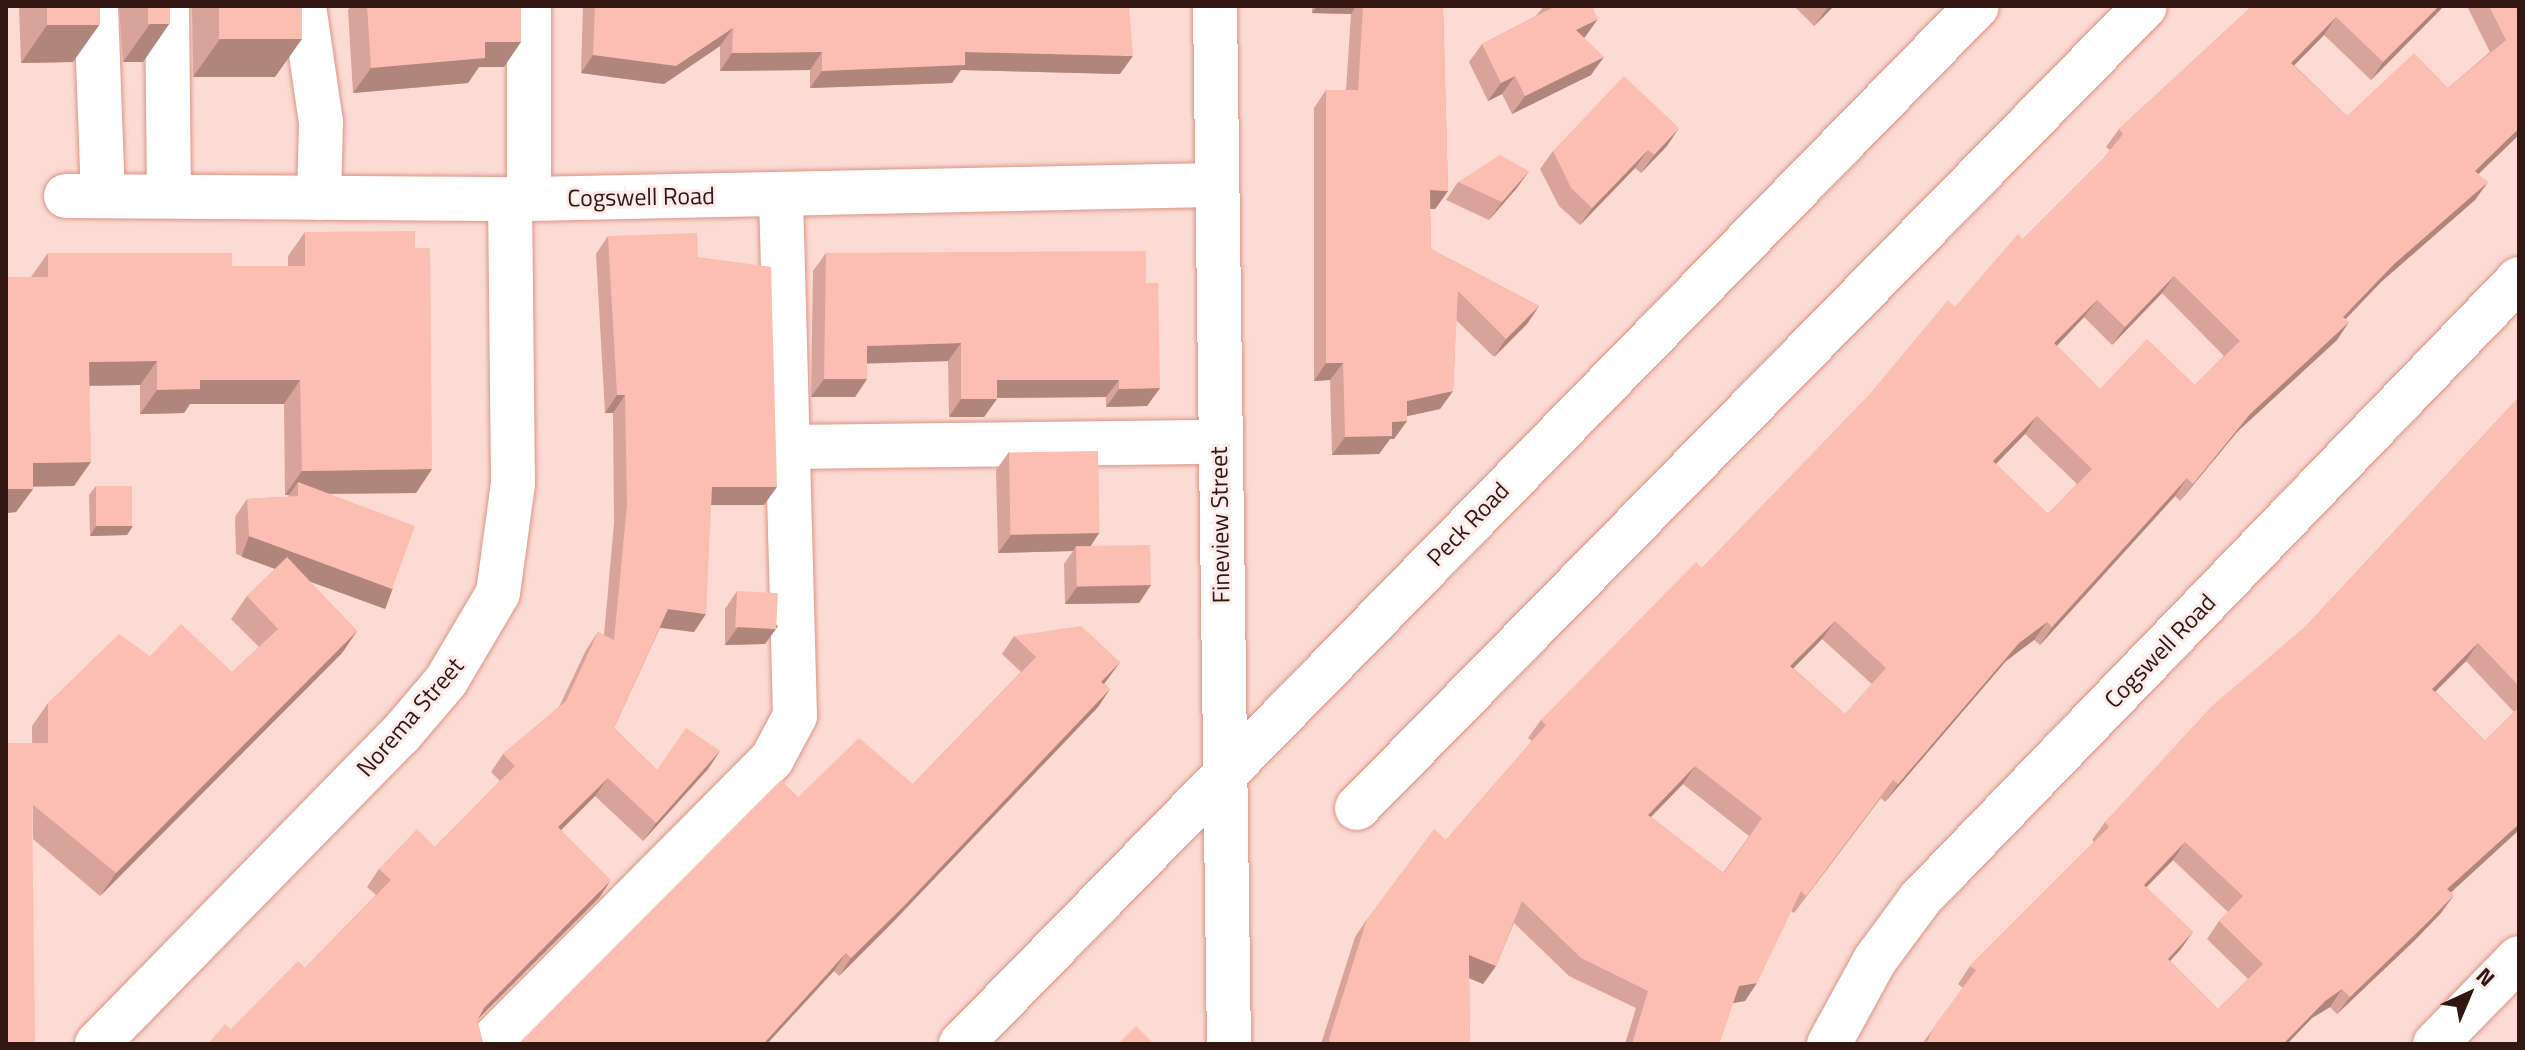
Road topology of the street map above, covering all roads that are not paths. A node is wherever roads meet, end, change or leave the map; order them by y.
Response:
1 (96, 6) edge
2 (167, 6) edge
3 (304, 6) edge
4 (529, 6) edge
5 (1215, 6) edge
6 (1977, 6) edge
7 (2145, 6) edge
8 (1215, 185) junction
9 (781, 195) junction
10 (169, 196) junction
11 (319, 198) junction
12 (520, 199) junction
13 (2519, 279) edge
14 (1218, 442) junction
15 (788, 447) junction
16 (1223, 776) junction
17 (1357, 808) dead end
18 (2519, 958) edge
19 (97, 1044) edge
20 (489, 1044) edge
21 (961, 1044) edge
22 (1229, 1044) edge
23 (1829, 1044) edge
24 (2435, 1044) edge

1 - 10 street, Cogswell Road
2 - 10 street
3 - 11 street
4 - 12 street, Norema Street
5 - 8 street, Fineview Street
6 - 16 street, Peck Road
7 - 17 street
8 - 9 street, Cogswell Road
8 - 14 street, Fineview Street
9 - 12 street, Cogswell Road
9 - 15 street
10 - 11 street, Cogswell Road
11 - 12 street, Cogswell Road
12 - 19 street, Norema Street
13 - 23 street, Cogswell Road
14 - 15 street
14 - 16 street, Fineview Street
15 - 20 street
16 - 21 street, Peck Road
16 - 22 street, Fineview Street
18 - 24 street

